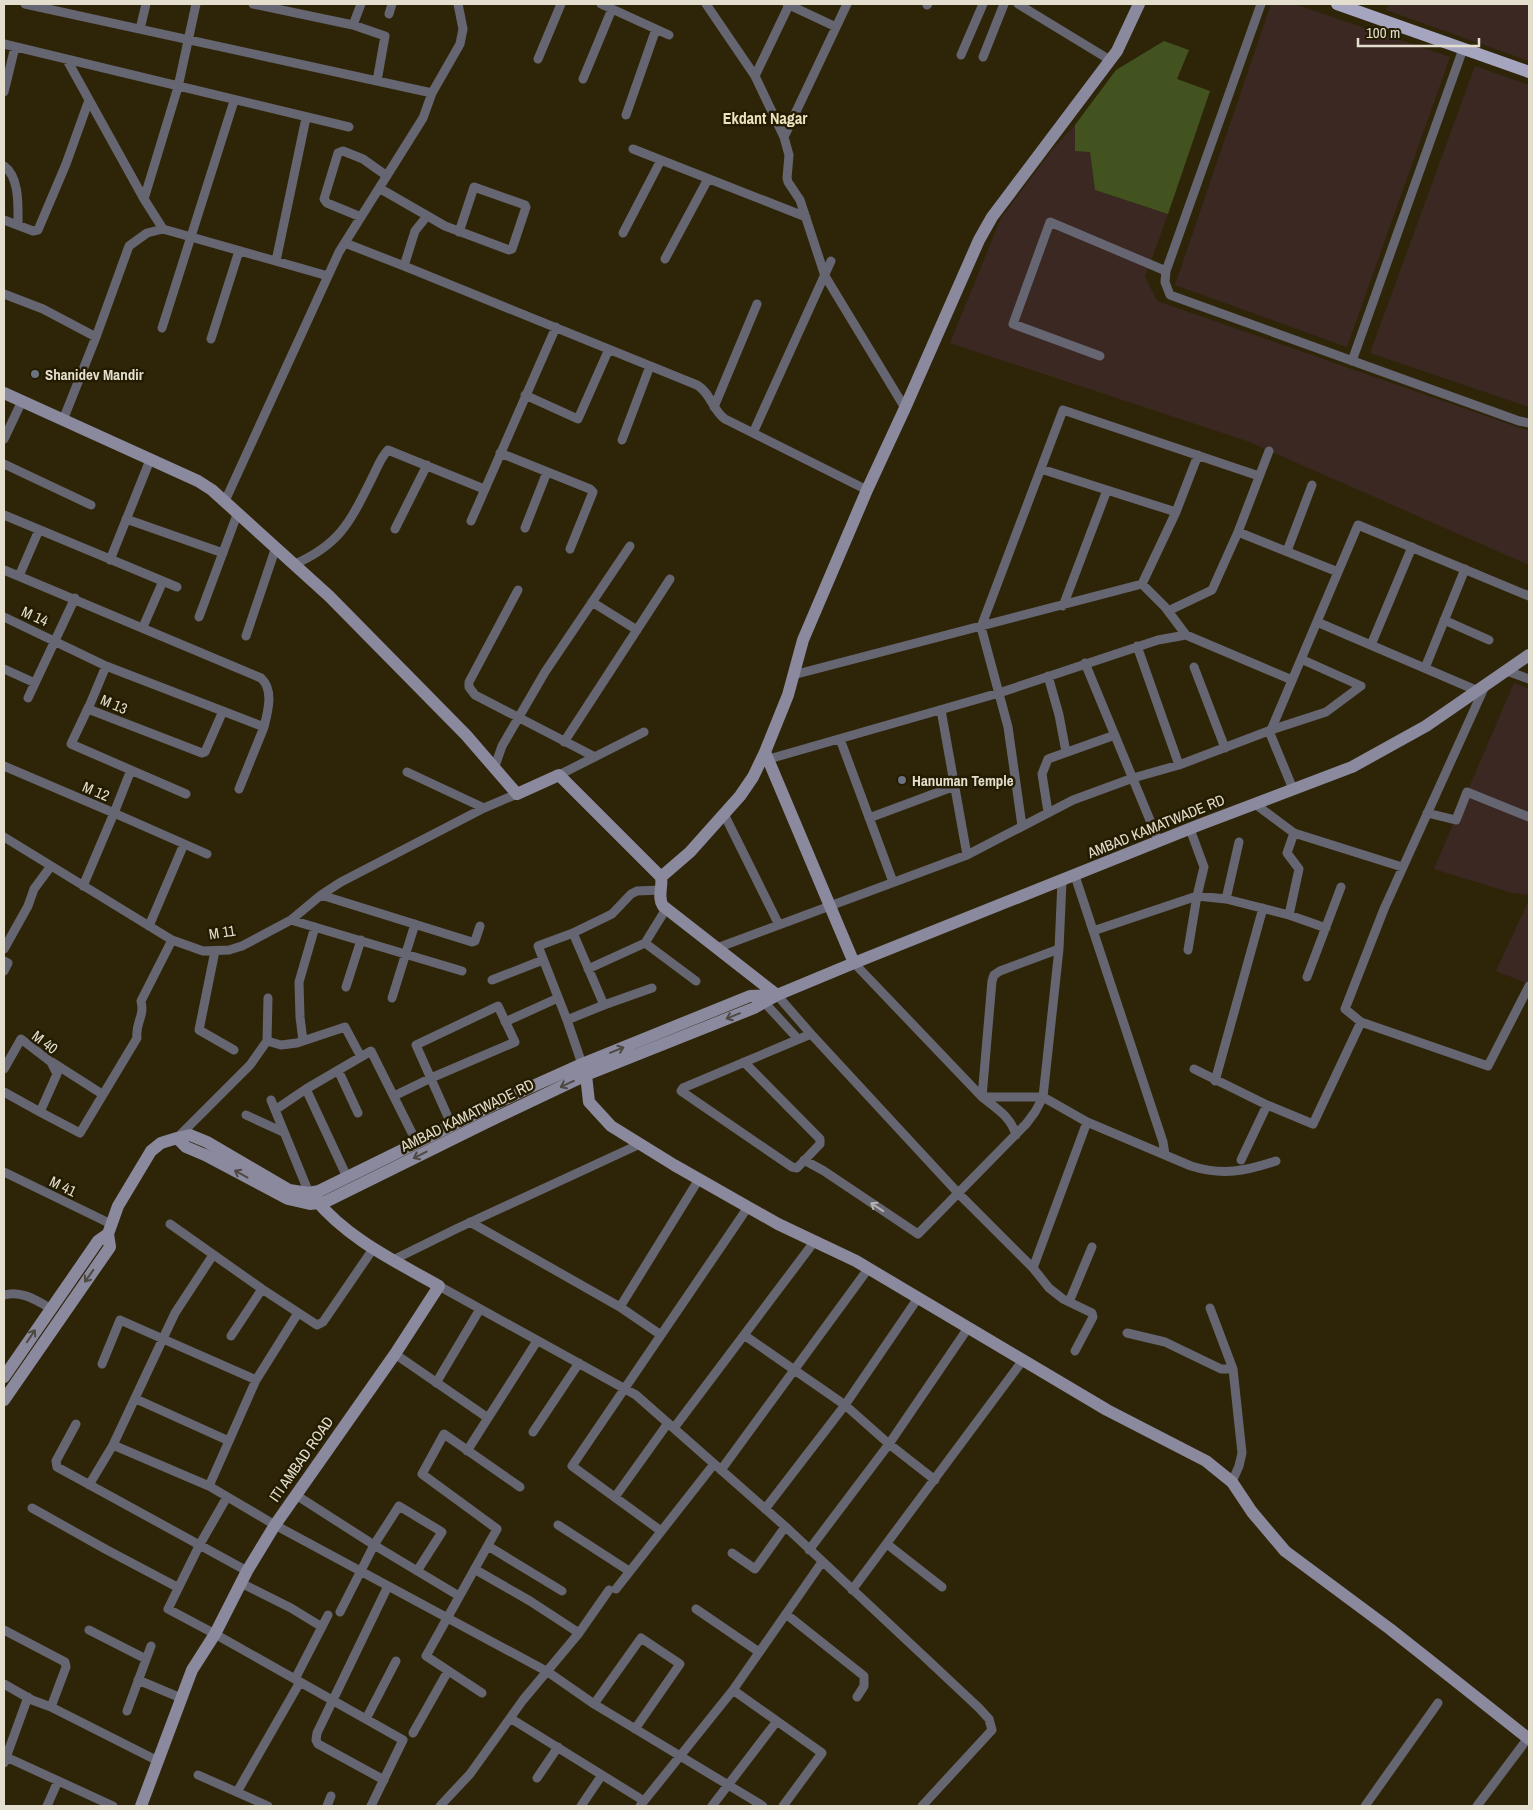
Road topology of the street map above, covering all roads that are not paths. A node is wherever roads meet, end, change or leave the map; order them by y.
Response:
1 (146, 4) edge
2 (196, 4) edge
3 (253, 4) edge
4 (360, 4) edge
5 (392, 4) edge
6 (458, 4) edge
7 (561, 4) edge
8 (601, 4) edge
9 (706, 4) edge
10 (788, 4) edge
11 (846, 4) edge
12 (983, 4) edge
13 (1004, 4) edge
14 (1018, 4) edge
15 (1139, 4) edge
16 (1262, 4) edge
17 (1337, 4) edge
18 (32, 5) edge
19 (612, 9) junction
20 (1368, 9) edge
21 (389, 14) dead end
22 (353, 25) junction
23 (836, 27) junction
24 (140, 29) junction
25 (656, 29) junction
26 (669, 35) dead end
27 (189, 39) junction
28 (4, 44) edge
29 (14, 47) junction
30 (1463, 49) junction
31 (961, 55) dead end
32 (983, 57) dead end
33 (538, 59) dead end
34 (67, 60) junction
35 (1110, 60) junction
36 (1529, 72) edge
37 (754, 76) junction
38 (583, 79) dead end
39 (377, 81) junction
40 (178, 87) junction
41 (4, 92) edge
42 (432, 93) junction
43 (89, 100) junction
44 (234, 101) junction
45 (626, 115) dead end
46 (306, 118) junction
47 (348, 128) dead end
48 (784, 136) junction
49 (633, 149) dead end
50 (660, 160) junction
51 (4, 166) edge
52 (386, 176) junction
53 (708, 179) junction
54 (379, 188) junction
55 (144, 199) junction
56 (427, 216) junction
57 (361, 217) junction
58 (806, 218) junction
59 (4, 220) edge
60 (18, 225) junction
61 (163, 229) junction
62 (459, 232) junction
63 (623, 233) dead end
64 (191, 237) junction
65 (345, 243) junction
66 (239, 251) junction
67 (665, 259) dead end
68 (276, 261) junction
69 (831, 261) dead end
70 (404, 266) junction
71 (1166, 271) junction
72 (328, 276) junction
73 (824, 276) junction
74 (4, 294) edge
75 (757, 304) dead end
76 (556, 327) junction
77 (162, 328) dead end
78 (96, 337) junction
79 (211, 339) dead end
80 (609, 349) junction
81 (1100, 356) dead end
82 (1352, 361) junction
83 (650, 366) junction
84 (4, 393) edge
85 (525, 394) junction
86 (22, 401) junction
87 (714, 407) junction
88 (905, 408) junction
89 (62, 420) junction
90 (1529, 423) edge
91 (753, 433) junction
92 (4, 439) edge
93 (622, 440) dead end
94 (1269, 451) dead end
95 (500, 453) junction
96 (1198, 455) junction
97 (150, 460) junction
98 (4, 464) edge
99 (427, 465) junction
100 (1041, 469) junction
101 (548, 472) junction
102 (1259, 476) junction
103 (1312, 485) dead end
104 (484, 489) junction
105 (867, 490) junction
106 (1107, 490) junction
107 (225, 501) junction
108 (91, 505) dead end
109 (238, 512) junction
110 (1176, 512) junction
111 (4, 515) edge
112 (126, 519) junction
113 (471, 521) dead end
114 (525, 528) dead end
115 (395, 529) dead end
116 (39, 530) junction
117 (1238, 532) junction
118 (630, 546) dead end
119 (276, 547) junction
120 (1412, 547) junction
121 (570, 549) dead end
122 (1287, 551) junction
123 (223, 553) junction
124 (110, 560) junction
125 (295, 564) junction
126 (1465, 569) junction
127 (4, 570) edge
128 (1338, 572) junction
129 (20, 576) junction
130 (670, 579) dead end
131 (163, 581) junction
132 (1142, 584) junction
133 (177, 587) dead end
134 (518, 590) dead end
135 (1529, 596) edge
136 (75, 598) junction
137 (592, 602) junction
138 (1063, 606) junction
139 (1168, 611) junction
140 (4, 617) edge
141 (199, 617) dead end
142 (1444, 620) junction
143 (1317, 622) junction
144 (143, 627) junction
145 (981, 627) junction
146 (637, 630) junction
147 (1186, 635) junction
148 (246, 636) dead end
149 (56, 640) junction
150 (1489, 640) dead end
151 (1371, 645) junction
152 (1137, 646) junction
153 (1529, 655) edge
154 (1301, 659) junction
155 (1085, 663) junction
156 (106, 666) junction
157 (1194, 667) dead end
158 (1425, 668) junction
159 (4, 669) edge
160 (1507, 670) junction
161 (793, 675) junction
162 (1048, 676) junction
163 (1529, 679) edge
164 (1292, 680) junction
165 (35, 683) junction
166 (1481, 689) junction
167 (1000, 694) junction
168 (28, 698) dead end
169 (89, 706) junction
170 (941, 710) junction
171 (223, 712) junction
172 (518, 718) junction
173 (264, 727) junction
174 (1270, 730) junction
175 (644, 732) dead end
176 (1115, 734) junction
177 (840, 739) junction
178 (564, 742) junction
179 (1225, 748) junction
180 (1066, 752) junction
181 (767, 755) junction
182 (595, 757) junction
183 (1179, 765) junction
184 (4, 766) edge
185 (494, 769) junction
186 (131, 770) junction
187 (407, 772) dead end
188 (559, 775) junction
189 (1133, 778) junction
190 (955, 786) junction
191 (239, 789) dead end
192 (1294, 790) junction
193 (186, 794) dead end
194 (517, 794) junction
195 (1255, 804) junction
196 (484, 808) junction
197 (1048, 812) junction
198 (114, 813) junction
199 (1426, 813) junction
200 (724, 814) junction
201 (1529, 816) edge
202 (869, 818) junction
203 (1022, 826) junction
204 (1190, 829) junction
205 (1294, 832) junction
206 (4, 837) edge
207 (1159, 842) junction
208 (1239, 842) dead end
209 (184, 844) junction
210 (207, 854) dead end
211 (967, 854) junction
212 (50, 866) junction
213 (1402, 867) junction
214 (1075, 876) junction
215 (1062, 881) junction
216 (893, 882) junction
217 (661, 884) junction
218 (83, 886) junction
219 (1342, 887) dead end
220 (321, 895) junction
221 (1197, 896) junction
222 (1226, 900) junction
223 (830, 905) junction
224 (666, 908) junction
225 (1263, 908) junction
226 (1290, 915) junction
227 (291, 920) junction
228 (415, 924) junction
229 (778, 925) junction
230 (149, 926) junction
231 (315, 926) junction
232 (480, 926) dead end
233 (1326, 928) junction
234 (1093, 931) junction
235 (573, 933) junction
236 (172, 940) junction
237 (360, 940) junction
238 (645, 943) junction
239 (716, 948) junction
240 (4, 949) edge
241 (1058, 949) junction
242 (1188, 950) dead end
243 (216, 951) junction
244 (405, 954) junction
245 (543, 960) junction
246 (4, 961) edge
247 (854, 963) junction
248 (588, 969) junction
249 (4, 971) edge
250 (462, 971) dead end
251 (1307, 977) dead end
252 (492, 980) dead end
253 (696, 981) dead end
254 (1529, 986) edge
255 (346, 987) dead end
256 (652, 988) dead end
257 (777, 995) junction
258 (268, 998) dead end
259 (392, 998) dead end
260 (558, 998) junction
261 (764, 1002) junction
262 (604, 1005) junction
263 (1525, 1008) edge
264 (567, 1020) junction
265 (505, 1022) junction
266 (1361, 1022) junction
267 (811, 1034) junction
268 (798, 1039) junction
269 (267, 1041) junction
270 (303, 1041) junction
271 (234, 1050) dead end
272 (361, 1057) junction
273 (52, 1062) junction
274 (744, 1062) junction
275 (4, 1069) edge
276 (1194, 1069) dead end
277 (338, 1070) junction
278 (584, 1070) junction
279 (431, 1078) junction
280 (1215, 1081) junction
281 (306, 1088) junction
282 (4, 1092) edge
283 (102, 1094) junction
284 (394, 1096) junction
285 (982, 1097) junction
286 (1043, 1097) junction
287 (271, 1100) dead end
288 (1267, 1105) junction
289 (275, 1110) junction
290 (40, 1112) junction
291 (358, 1113) dead end
292 (246, 1115) dead end
293 (1087, 1122) junction
294 (452, 1126) junction
295 (283, 1132) junction
296 (1016, 1135) junction
297 (177, 1138) junction
298 (416, 1143) junction
299 (640, 1144) junction
300 (1165, 1155) junction
301 (804, 1160) dead end
302 (1241, 1160) dead end
303 (1276, 1161) dead end
304 (4, 1172) edge
305 (347, 1177) junction
306 (699, 1179) junction
307 (283, 1192) junction
308 (309, 1193) junction
309 (959, 1194) junction
310 (318, 1204) junction
311 (748, 1207) junction
312 (470, 1222) junction
313 (170, 1224) dead end
314 (110, 1229) junction
315 (814, 1242) junction
316 (1092, 1246) dead end
317 (372, 1249) junction
318 (213, 1255) junction
319 (393, 1260) junction
320 (1033, 1268) junction
321 (868, 1269) junction
322 (439, 1286) junction
323 (262, 1289) junction
324 (4, 1295) edge
325 (918, 1298) junction
326 (1069, 1302) junction
327 (620, 1307) junction
328 (50, 1308) junction
329 (1210, 1308) dead end
330 (480, 1309) junction
331 (298, 1313) junction
332 (968, 1328) junction
333 (1127, 1333) dead end
334 (661, 1335) junction
335 (744, 1335) junction
336 (231, 1336) dead end
337 (163, 1339) junction
338 (537, 1341) junction
339 (1075, 1351) dead end
340 (395, 1354) junction
341 (1023, 1360) junction
342 (579, 1363) junction
343 (102, 1364) dead end
344 (1233, 1369) junction
345 (793, 1370) junction
346 (4, 1375) edge
347 (256, 1380) junction
348 (436, 1382) junction
349 (624, 1388) junction
350 (136, 1399) junction
351 (4, 1400) edge
352 (845, 1405) junction
353 (488, 1418) junction
354 (76, 1424) dead end
355 (671, 1426) junction
356 (533, 1432) dead end
357 (229, 1441) junction
358 (889, 1444) junction
359 (112, 1445) junction
360 (467, 1450) junction
361 (718, 1467) junction
362 (935, 1480) junction
363 (1232, 1482) junction
364 (89, 1485) junction
365 (209, 1486) junction
366 (520, 1487) dead end
367 (296, 1495) junction
368 (227, 1497) junction
369 (615, 1497) junction
370 (32, 1508) dead end
371 (765, 1509) junction
372 (275, 1525) junction
373 (558, 1525) dead end
374 (785, 1527) junction
375 (661, 1531) junction
376 (200, 1544) junction
377 (887, 1544) junction
378 (374, 1545) junction
379 (488, 1546) junction
380 (809, 1550) junction
381 (732, 1554) dead end
382 (822, 1562) junction
383 (417, 1570) junction
384 (476, 1570) junction
385 (360, 1571) junction
386 (629, 1571) junction
387 (244, 1577) junction
388 (388, 1586) junction
389 (178, 1587) junction
390 (942, 1587) dead end
391 (852, 1590) junction
392 (562, 1591) dead end
393 (459, 1596) junction
394 (696, 1610) dead end
395 (340, 1612) dead end
396 (786, 1614) junction
397 (328, 1615) dead end
398 (447, 1618) junction
399 (322, 1627) junction
400 (4, 1630) edge
401 (89, 1630) dead end
402 (579, 1633) junction
403 (215, 1634) junction
404 (150, 1646) dead end
405 (759, 1652) junction
406 (146, 1659) junction
407 (396, 1661) dead end
408 (448, 1671) junction
409 (548, 1672) junction
410 (138, 1680) junction
411 (297, 1680) junction
412 (4, 1684) edge
413 (733, 1690) junction
414 (482, 1693) dead end
415 (28, 1697) junction
416 (857, 1697) dead end
417 (181, 1698) junction
418 (332, 1700) junction
419 (1438, 1703) dead end
420 (594, 1704) junction
421 (51, 1707) junction
422 (127, 1711) dead end
423 (510, 1718) junction
424 (366, 1719) junction
425 (776, 1721) junction
426 (635, 1729) junction
427 (413, 1733) dead end
428 (1529, 1739) edge
429 (558, 1747) junction
430 (679, 1756) junction
431 (5, 1759) edge
432 (158, 1761) junction
433 (198, 1775) dead end
434 (602, 1775) junction
435 (536, 1778) dead end
436 (384, 1780) junction
437 (58, 1781) junction
438 (728, 1785) junction
439 (237, 1792) junction
440 (331, 1796) dead end
441 (258, 1804) edge
442 (642, 1804) edge
443 (46, 1806) edge
444 (113, 1806) edge
445 (141, 1806) edge
446 (268, 1806) edge
447 (327, 1806) edge
448 (371, 1806) edge
449 (440, 1806) edge
450 (581, 1806) edge
451 (712, 1806) edge
452 (763, 1806) edge
453 (783, 1806) edge
454 (922, 1806) edge
455 (1365, 1806) edge
456 (1477, 1806) edge

1 - 24 street
2 - 27 street
3 - 22 street
4 - 22 street
5 - 21 street
6 - 42 street
7 - 33 street
8 - 19 street
9 - 37 street
10 - 23 street
10 - 37 street
11 - 23 street
12 - 31 street
13 - 32 street
14 - 35 street
15 - 35 street
16 - 71 street
17 - 20 main road
18 - 24 street
19 - 25 street
19 - 38 street
20 - 30 main road
22 - 39 street
23 - 48 street
24 - 27 street
25 - 26 street
25 - 45 street
27 - 39 street
27 - 40 street
28 - 29 street
29 - 34 street
29 - 41 street
30 - 36 main road
30 - 82 street
34 - 40 street
34 - 43 street
35 - 88 street
37 - 48 street
39 - 42 street
40 - 44 street
40 - 55 street
42 - 52 street
43 - 55 street
43 - 60 street
44 - 46 street
44 - 64 street
46 - 47 street
46 - 68 street
48 - 58 street
49 - 50 street
50 - 53 street
50 - 63 street
51 - 60 street
52 - 54 street
52 - 57 street
53 - 58 street
53 - 67 street
54 - 56 street
54 - 57 street
55 - 61 street
56 - 62 street
56 - 70 street
57 - 65 street
58 - 73 street
59 - 60 street
61 - 64 street
61 - 78 street
62 - 62 street
64 - 66 street
64 - 77 street
65 - 70 street
65 - 72 street
66 - 68 street
66 - 79 street
68 - 72 street
69 - 73 street
70 - 76 street
71 - 81 street
71 - 82 street
72 - 107 street
73 - 88 street
73 - 91 street
74 - 78 street
75 - 87 street
76 - 80 street
76 - 85 street
78 - 89 street
80 - 83 street
80 - 85 street
82 - 90 street
83 - 87 street
83 - 93 street
84 - 86 street
85 - 95 street
86 - 89 street
86 - 92 street
87 - 91 street
88 - 105 street
89 - 97 street
91 - 105 street
94 - 102 street
95 - 101 street
95 - 104 street
96 - 100 street
96 - 102 street
96 - 110 street
97 - 107 street
97 - 112 street
98 - 108 street
99 - 104 street
99 - 115 street
99 - 125 street
100 - 106 street
100 - 145 street
101 - 114 street
101 - 121 street
102 - 117 street
103 - 122 street
104 - 113 street
105 - 161 street
106 - 110 street
106 - 138 street
107 - 109 street
109 - 119 street
109 - 123 street
110 - 132 street
111 - 116 street
112 - 123 street
112 - 124 street
116 - 124 street
116 - 129 street
117 - 122 street
117 - 139 street
118 - 137 street
119 - 125 street
119 - 148 street
120 - 126 street
120 - 128 street
120 - 151 street
122 - 128 street
123 - 141 street
124 - 131 street
125 - 185 street
126 - 135 street
126 - 142 street
127 - 129 street
128 - 143 street
129 - 136 street
130 - 146 street
131 - 133 street
131 - 144 street
132 - 138 street
132 - 139 street
134 - 172 street
136 - 144 street
136 - 149 street
137 - 146 street
137 - 172 street
138 - 145 street
139 - 147 street
140 - 149 street, M 14
142 - 150 street
142 - 158 street
143 - 151 street
143 - 154 street
144 - 173 street
145 - 161 street
145 - 167 street
146 - 178 street
147 - 152 street
147 - 164 street
149 - 156 street, M 14
149 - 165 street
151 - 158 street
152 - 155 street
152 - 183 street
153 - 160 street, AMBAD KAMATWADE RD
154 - 164 street
154 - 174 street
155 - 162 street
155 - 176 street
156 - 169 street, M 13
156 - 171 street, M 14
157 - 179 street
158 - 166 street
159 - 165 street
160 - 163 street
160 - 166 street, AMBAD KAMATWADE RD
161 - 181 street
162 - 167 street
162 - 180 street
164 - 174 street
165 - 168 street
166 - 192 street, AMBAD KAMATWADE RD
166 - 199 street
167 - 170 street
167 - 203 street
169 - 171 street, M 13
169 - 186 street
170 - 177 street
170 - 190 street
171 - 173 street, M 14
172 - 178 street
172 - 185 street
173 - 191 street
174 - 179 street
174 - 192 street
175 - 182 street
176 - 180 street
176 - 189 street
177 - 181 street
177 - 202 street
178 - 182 street
179 - 183 street
180 - 197 street
181 - 200 street
181 - 223 street
182 - 188 street
183 - 189 street
184 - 198 street, M 12
185 - 194 street
186 - 193 street
186 - 198 street
187 - 196 street
188 - 194 street
188 - 217 street
189 - 197 street
189 - 207 street
190 - 202 street
190 - 211 street
192 - 195 street, AMBAD KAMATWADE RD
194 - 196 street, M 11
195 - 204 street, AMBAD KAMATWADE RD
195 - 205 street
196 - 220 street, M 11
197 - 203 street
198 - 209 street
198 - 218 street, M 12
199 - 201 street
199 - 213 street
200 - 217 street
200 - 229 street
202 - 216 street
203 - 211 street
204 - 207 street, AMBAD KAMATWADE RD
204 - 221 street
205 - 213 street
205 - 226 street
206 - 212 street, M 11
207 - 214 street, AMBAD KAMATWADE RD
208 - 222 street
209 - 210 street
209 - 230 street
211 - 216 street
212 - 218 street, M 11
212 - 240 street
213 - 266 street
214 - 215 street, AMBAD KAMATWADE RD
214 - 234 street
215 - 241 street
215 - 247 street, AMBAD KAMATWADE RD
216 - 223 street
217 - 224 street
217 - 235 street
218 - 230 street, M 11
219 - 233 street
220 - 227 street, M 11
220 - 228 street
221 - 222 street
221 - 234 street
221 - 242 street
222 - 225 street
223 - 229 street
223 - 247 street
224 - 238 street
224 - 239 street
225 - 226 street
225 - 280 street
226 - 233 street
227 - 231 street
227 - 243 street, M 11
228 - 232 street
228 - 244 street
229 - 239 street
230 - 236 street, M 11
231 - 237 street
231 - 270 street
233 - 251 street
234 - 300 street
235 - 245 street
235 - 248 street
236 - 243 street, M 11
236 - 283 street
237 - 244 street
237 - 255 street
238 - 248 street
238 - 253 street
239 - 257 street
241 - 285 street
241 - 286 street
243 - 271 street
244 - 250 street
244 - 259 street
245 - 252 street
245 - 260 street
246 - 249 street
247 - 257 street, AMBAD KAMATWADE RD
247 - 285 street
248 - 262 street
254 - 263 street
256 - 262 street
257 - 261 street, AMBAD KAMATWADE RD
257 - 267 street
278 -> 257 street, AMBAD KAMATWADE RD
258 - 269 street
260 - 264 street
260 - 265 street
261 - 268 street
261 -> 278 street, AMBAD KAMATWADE RD
262 - 264 street
263 - 266 street
264 - 278 street
265 - 279 street
265 - 279 street
266 - 288 street
267 - 268 street
267 - 309 street
268 - 274 street
269 - 270 street
269 - 297 street
270 - 272 street
272 - 277 street
272 - 284 street
273 - 275 street, M 40
273 - 283 street
273 - 290 street, M 40
274 - 274 street
276 - 280 street
277 - 281 street
277 - 291 street
278 - 294 street, AMBAD KAMATWADE RD
278 - 299 street
278 -> 310 street, AMBAD KAMATWADE RD
279 - 284 street
279 - 294 street
280 - 288 street
281 - 289 street
281 - 305 street
282 - 290 street
283 - 290 street
284 - 298 street
285 - 286 street
285 - 296 street
286 - 293 street
286 - 296 street
287 - 289 street
288 - 302 street
289 - 295 street
292 - 295 street
293 - 300 street
293 - 320 street
294 - 298 street, AMBAD KAMATWADE RD
295 - 308 street
296 - 309 street
297 - 307 street, AMBAD KAMATWADE RD
297 - 314 street, AMBAD KAMATWADE RD
298 - 305 street, AMBAD KAMATWADE RD
299 - 306 street
299 - 312 street
300 - 303 street
309 -> 301 street
304 - 314 street, M 41
305 - 308 street, AMBAD KAMATWADE RD
306 - 311 street
306 - 327 street
307 - 308 street, AMBAD KAMATWADE RD
307 - 310 street, AMBAD KAMATWADE RD
308 - 310 street
309 - 320 street
310 - 317 street
311 - 315 street
311 - 334 street
312 - 319 street
312 - 327 street
313 - 318 street
314 - 328 street, AMBAD KAMATWADE RD
314 -> 351 street
315 - 321 street
315 - 335 street
316 - 326 street
317 - 319 street
317 - 331 street
318 - 323 street
318 - 337 street
319 - 322 street
320 - 326 street
321 - 325 street
321 - 345 street
322 - 330 street
322 - 340 street, ITI AMBAD ROAD
323 - 331 street
323 - 336 street
324 - 328 street
325 - 332 street
325 - 352 street
326 - 339 street
327 - 334 street
346 -> 328 street, AMBAD KAMATWADE RD
329 - 344 street
330 - 338 street
330 - 348 street
331 - 347 street
332 - 341 street
332 - 358 street
333 - 344 street
334 - 349 street
335 - 345 street
335 - 355 street
337 - 343 street
337 - 347 street
337 - 350 street
338 - 342 street
338 - 353 street
340 - 348 street
340 - 367 street, ITI AMBAD ROAD
341 - 362 street
341 - 363 street
342 - 349 street
342 - 356 street
344 - 363 street
345 - 352 street
345 - 361 street
347 - 357 street
348 - 353 street
349 - 355 street
349 - 369 street
350 - 357 street
350 - 359 street
352 - 358 street
352 - 371 street
353 - 360 street
354 - 364 street
355 - 361 street
355 - 369 street
357 - 365 street
358 - 362 street
358 - 380 street
359 - 364 street
359 - 365 street
360 - 366 street
360 - 379 street
361 - 371 street
361 - 375 street
362 - 377 street
363 - 428 street
364 - 376 street
365 - 368 street
367 - 372 street, ITI AMBAD ROAD
367 - 378 street
368 - 372 street
368 - 376 street
369 - 375 street
370 - 389 street
371 - 374 street
372 - 385 street
372 - 387 street, ITI AMBAD ROAD
373 - 386 street
374 - 380 street
374 - 381 street
375 - 386 street
376 - 387 street
376 - 389 street
377 - 390 street
377 - 391 street
378 - 383 street
378 - 383 street
378 - 385 street
379 - 384 street
379 - 392 street
380 - 382 street
382 - 391 street
382 - 396 street
383 - 393 street
384 - 393 street
384 - 402 street
385 - 388 street
385 - 395 street
386 - 402 street
387 - 399 street
387 - 403 street, ITI AMBAD ROAD
388 - 398 street
388 - 418 street
389 - 403 street
391 - 454 street
393 - 398 street
394 - 405 street
396 - 405 street
396 - 416 street
397 - 399 street
398 - 408 street
398 - 409 street
399 - 411 street
400 - 421 street
401 - 406 street
402 - 409 street
403 - 411 street
403 - 417 street, ITI AMBAD ROAD
404 - 406 street
405 - 413 street
406 - 410 street
407 - 424 street
408 - 414 street
408 - 427 street
409 - 420 street
409 - 423 street
410 - 417 street
410 - 422 street
411 - 418 street
411 - 439 street
412 - 415 street
413 - 425 street
413 - 430 street
415 - 421 street
415 - 431 street
417 - 432 street, ITI AMBAD ROAD
418 - 424 street
418 - 436 street
419 - 455 street
420 - 426 street
420 - 426 street
421 - 432 street
423 - 429 street
423 - 449 street
424 - 436 street
425 - 438 street
425 - 453 street
426 - 430 street
428 - 456 street
429 - 434 street
429 - 435 street
430 - 438 street
430 - 442 street
431 - 437 street
432 - 445 street, ITI AMBAD ROAD
433 - 439 street
434 - 442 street
434 - 450 street
436 - 448 street
437 - 443 street
437 - 444 street
438 - 451 street
438 - 452 street
439 - 441 street
440 - 447 street
441 - 446 street

